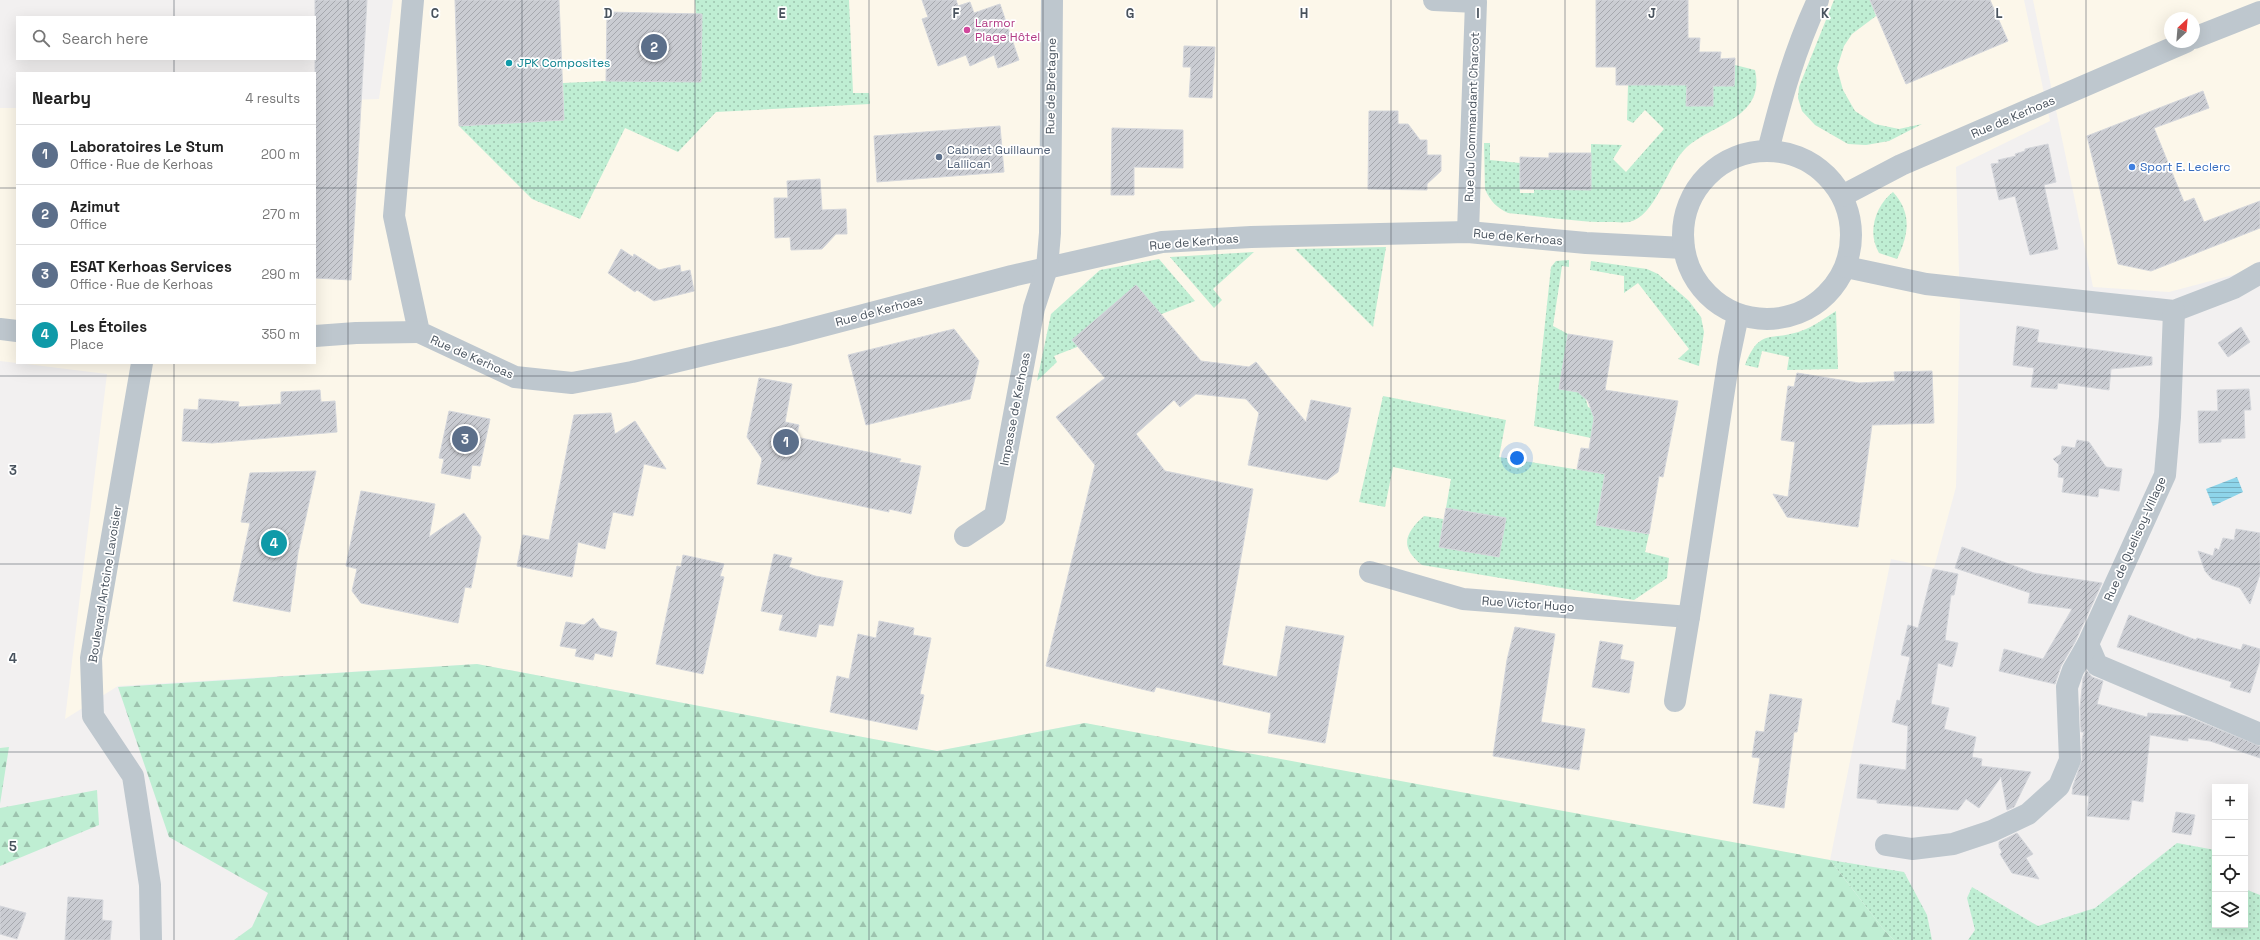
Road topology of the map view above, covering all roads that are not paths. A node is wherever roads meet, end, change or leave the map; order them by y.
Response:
1 (412, 0) edge
2 (1052, 0) edge
3 (1434, 0) edge
4 (1818, 0) edge
5 (1476, 1) edge
6 (2260, 12) edge
7 (2200, 36) edge
8 (2172, 48) edge
9 (1768, 151) junction
10 (1842, 196) junction
11 (1468, 232) junction
12 (1684, 248) junction
13 (1846, 267) junction
14 (1047, 268) junction
15 (2260, 273) edge
16 (2174, 310) junction
17 (1738, 315) junction
18 (0, 329) edge
19 (16, 331) edge
20 (419, 332) junction
21 (316, 336) edge
22 (142, 364) edge
23 (965, 536) dead end
24 (1370, 572) dead end
25 (1689, 617) junction
26 (2088, 644) junction
27 (1675, 701) dead end
28 (2260, 734) edge
29 (1886, 845) dead end
30 (151, 938) edge

1 - 20 street, Rue de Kerhoas
2 - 14 street, Rue de Bretagne
3 - 5 street, Rue du Commandant Charcot
4 - 9 street
5 - 11 street, Rue du Commandant Charcot
6 - 7 street
8 - 10 street, Rue de Kerhoas
9 - 10 street
9 - 12 street
10 - 13 street
11 - 12 street, Rue de Kerhoas
11 - 14 street, Rue de Kerhoas
12 - 17 street
13 - 16 street
13 - 17 street
14 - 20 street, Rue de Kerhoas
14 - 23 street, Impasse de Kerhoas
15 - 16 street
16 - 26 street, Rue de Quelisoy-Village
17 - 25 street
18 - 19 street
20 - 21 street
22 - 30 street, Boulevard Antoine Lavoisier
24 - 25 street, Rue Victor Hugo
25 - 27 street
26 - 28 street
26 - 29 street, Rue de Quelisoy-Village

